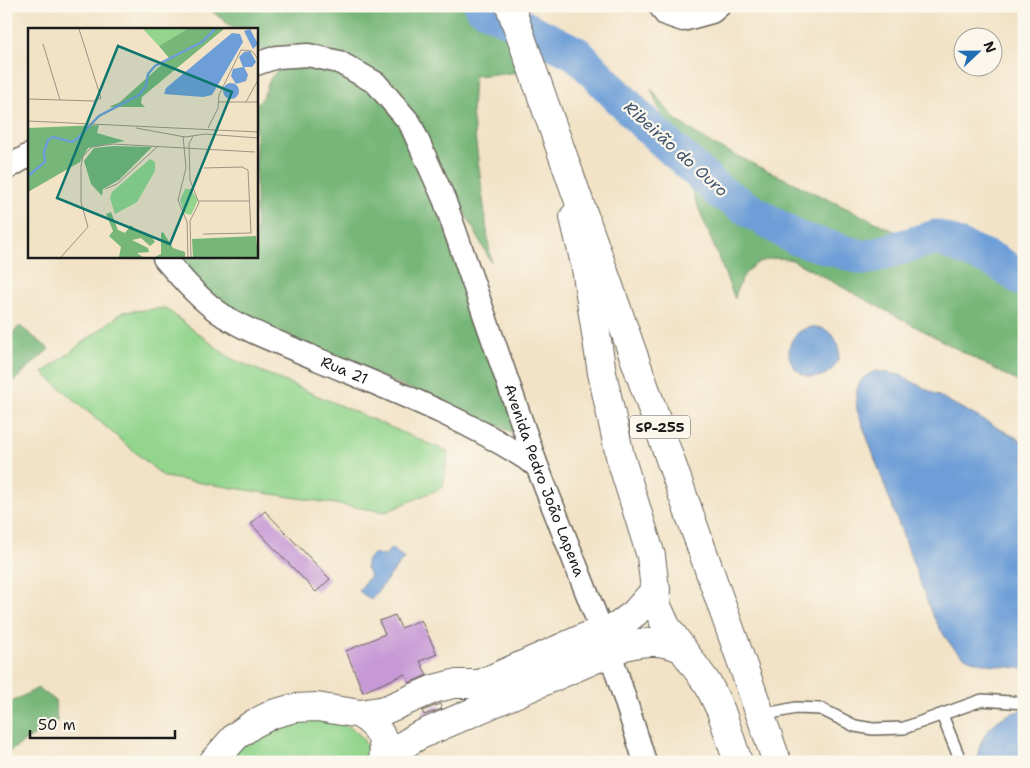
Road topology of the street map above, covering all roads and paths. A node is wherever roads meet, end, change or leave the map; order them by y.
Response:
1 (510, 6) edge
2 (660, 6) edge
3 (719, 6) edge
4 (258, 63) edge
5 (539, 83) junction
6 (28, 156) edge
7 (6, 169) edge
8 (164, 258) dead end
9 (537, 466) junction
10 (656, 589) junction
11 (606, 642) junction
12 (680, 648) junction
13 (484, 694) junction
14 (1024, 703) edge
15 (360, 714) junction
16 (761, 715) junction
17 (942, 715) junction
18 (212, 762) edge
19 (385, 762) edge
20 (645, 762) edge
21 (738, 762) edge
22 (777, 762) edge
23 (961, 762) edge

1 - 5 main road, SP-255
2 - 3 street
4 - 9 street, Avenida Pedro João Lapena
5 - 10 main road
5 - 16 main road, SP-255
6 - 7 street
8 - 9 street, Rua 21
9 - 11 street, Avenida Pedro João Lapena
10 - 11 main road
10 - 12 main road
11 - 12 main road
11 - 13 main road
11 - 20 street, Avenida Pedro João Lapena
12 - 21 main road
13 - 15 main road
13 - 19 main road
14 - 17 lane
15 - 18 main road
15 - 19 main road
16 - 17 lane
16 - 22 main road, SP-255
17 - 23 lane

